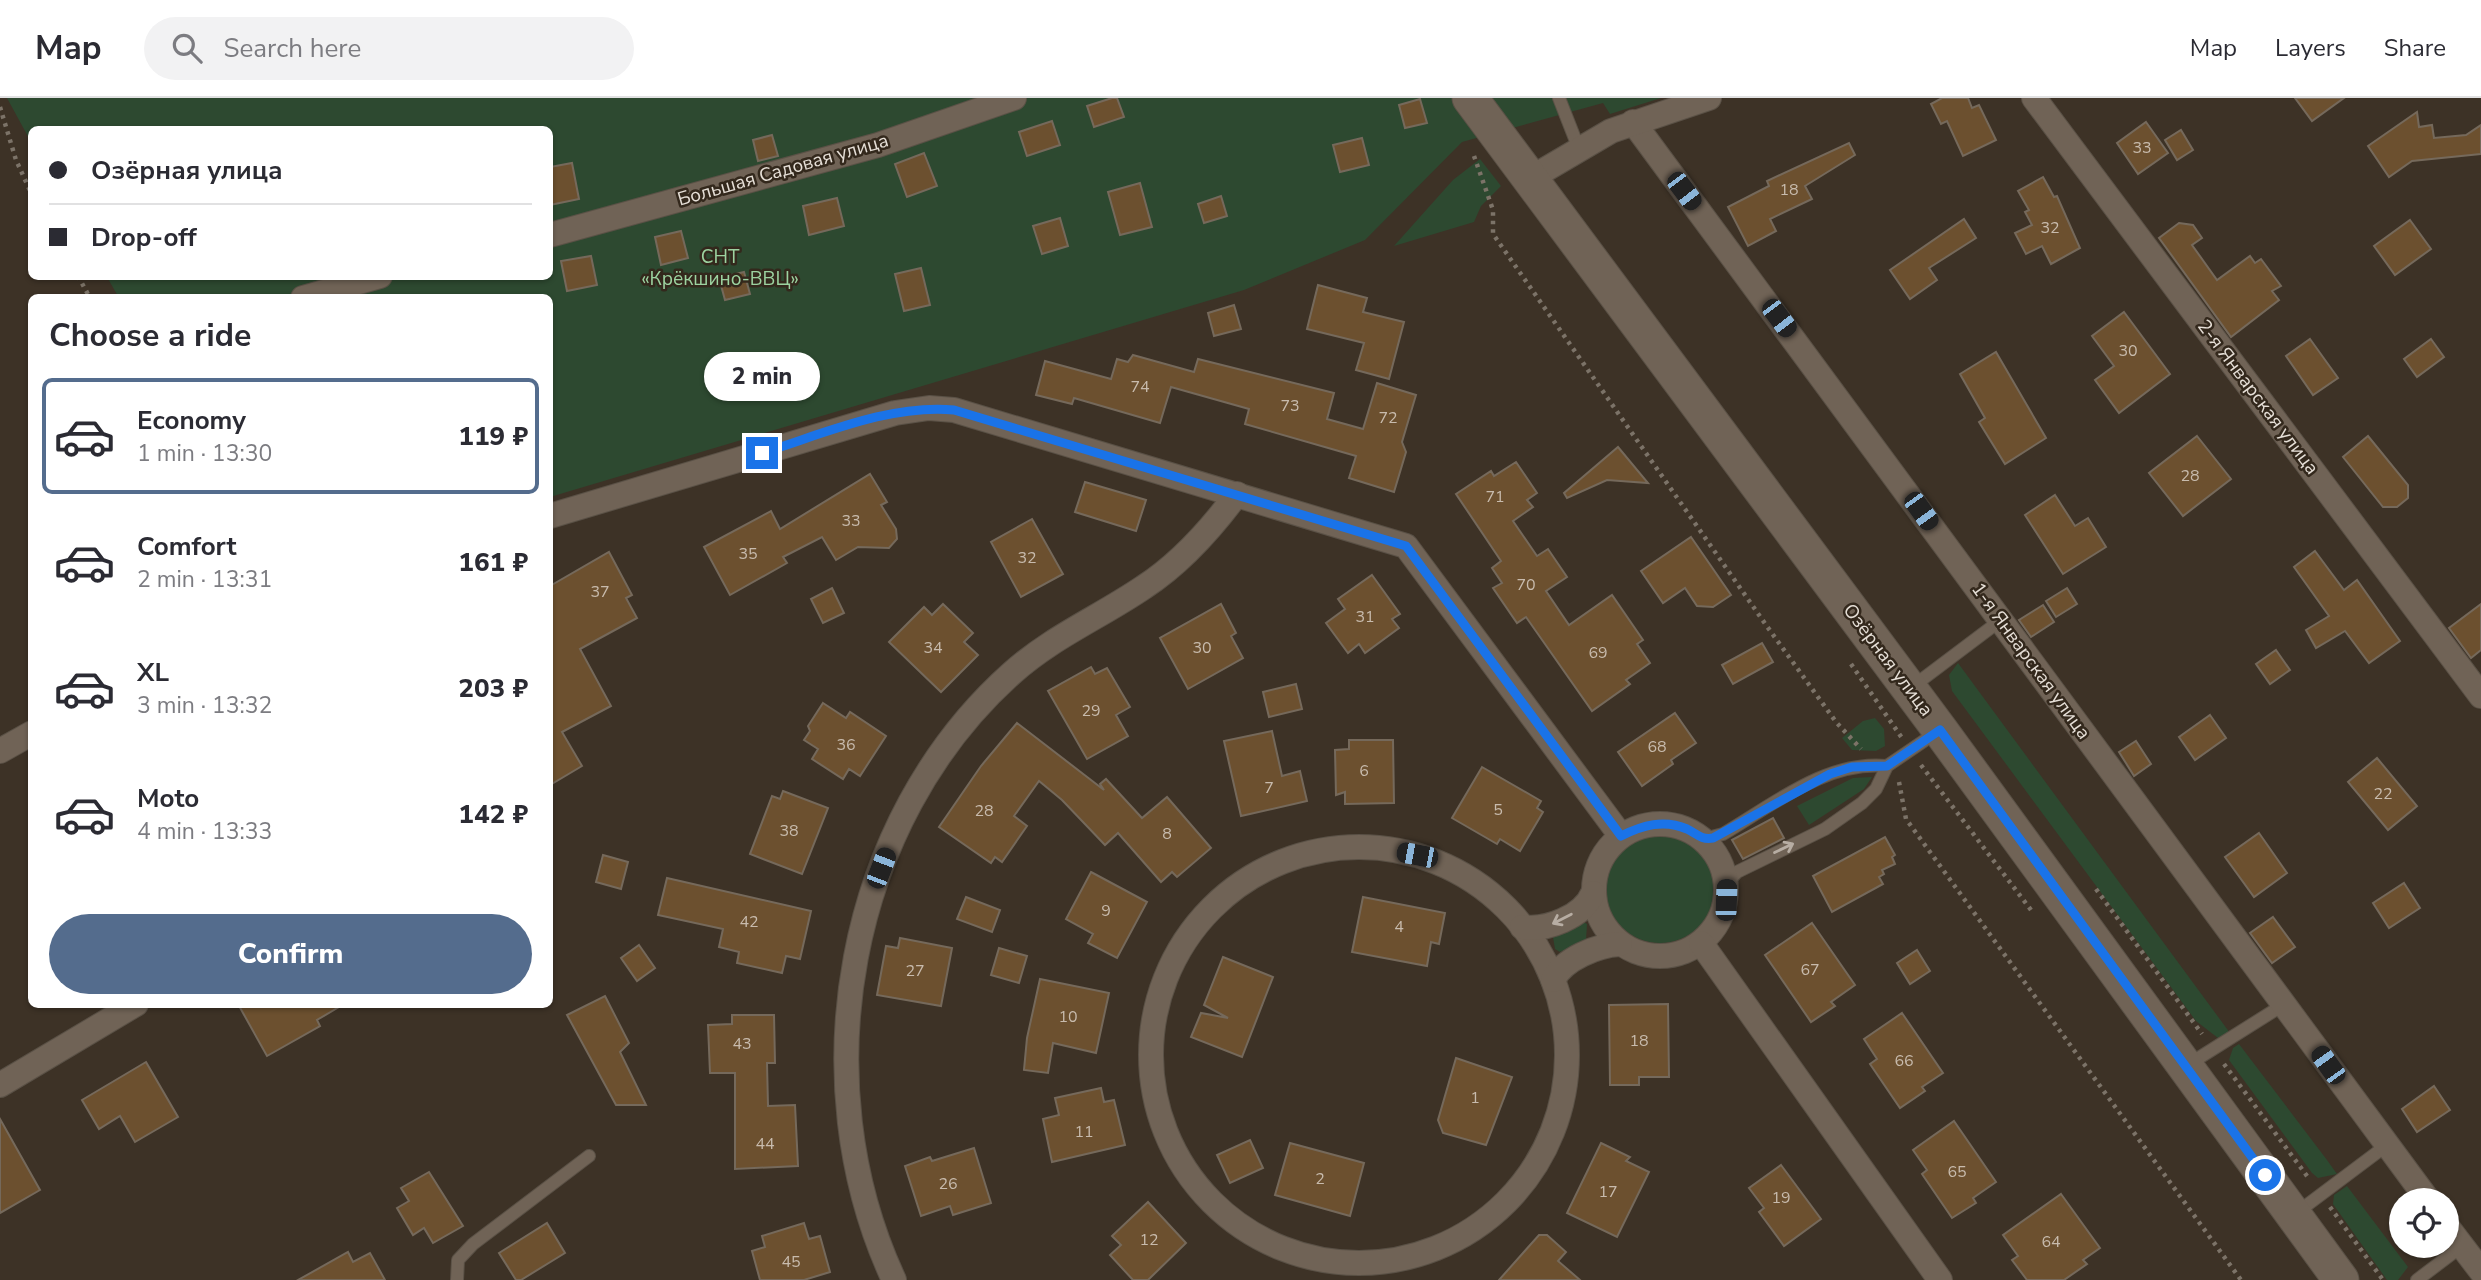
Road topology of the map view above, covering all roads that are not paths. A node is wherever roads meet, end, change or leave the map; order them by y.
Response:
1 (1014, 98) edge
2 (1470, 98) edge
3 (1559, 98) edge
4 (1709, 98) edge
5 (2034, 98) edge
6 (1633, 122) junction
7 (1579, 149) junction
8 (1531, 178) junction
9 (553, 234) edge
10 (366, 280) edge
11 (317, 294) edge
12 (1237, 494) junction
13 (553, 515) edge
14 (2001, 620) junction
15 (1909, 689) junction
16 (2481, 696) edge
17 (1940, 730) junction
18 (28, 735) edge
19 (0, 751) edge
20 (1887, 766) junction
21 (1621, 836) junction
22 (1704, 839) junction
23 (1727, 883) junction
24 (1593, 893) junction
25 (1522, 927) junction
26 (1701, 943) junction
27 (1620, 944) junction
28 (1553, 980) junction
29 (2283, 1004) junction
30 (129, 1008) edge
31 (2185, 1067) junction
32 (0, 1085) edge
33 (2387, 1146) junction
34 (589, 1156) dead end
35 (2419, 1188) edge
36 (2294, 1215) junction
37 (2459, 1242) edge
38 (2462, 1246) junction
39 (2481, 1271) edge
40 (1930, 1277) edge
41 (457, 1280) edge
42 (894, 1280) edge
43 (2341, 1280) edge
44 (2417, 1280) edge

1 - 9 street, Большая Садовая улица
2 - 8 main road, Озёрная улица
3 - 7 lane
4 - 6 street
5 - 16 street, 2-я Январская улица
6 - 7 street
6 - 14 street, 1-я Январская улица
7 - 8 street
8 - 15 main road, Озёрная улица
10 - 11 street
12 - 13 street
12 - 21 street
12 - 42 street
14 - 15 lane
14 - 29 street, 1-я Январская улица
15 - 17 main road, Озёрная улица
17 - 20 lane
17 - 31 main road, Озёрная улица
18 - 19 street
20 - 22 lane
23 -> 20 lane
21 - 22 street
21 - 24 street
22 - 23 street
23 - 26 street
24 -> 25 street
24 - 27 street
25 - 28 street
25 - 28 street
26 - 27 street
26 - 40 street
27 - 28 street
29 - 31 lane
29 - 33 street, 1-я Январская улица
30 - 32 street
31 - 36 main road, Озёрная улица
33 - 35 street, 1-я Январская улица
33 - 36 lane
34 - 41 lane
36 - 43 main road, Озёрная улица
37 - 38 street
38 - 39 street
38 - 44 lane

